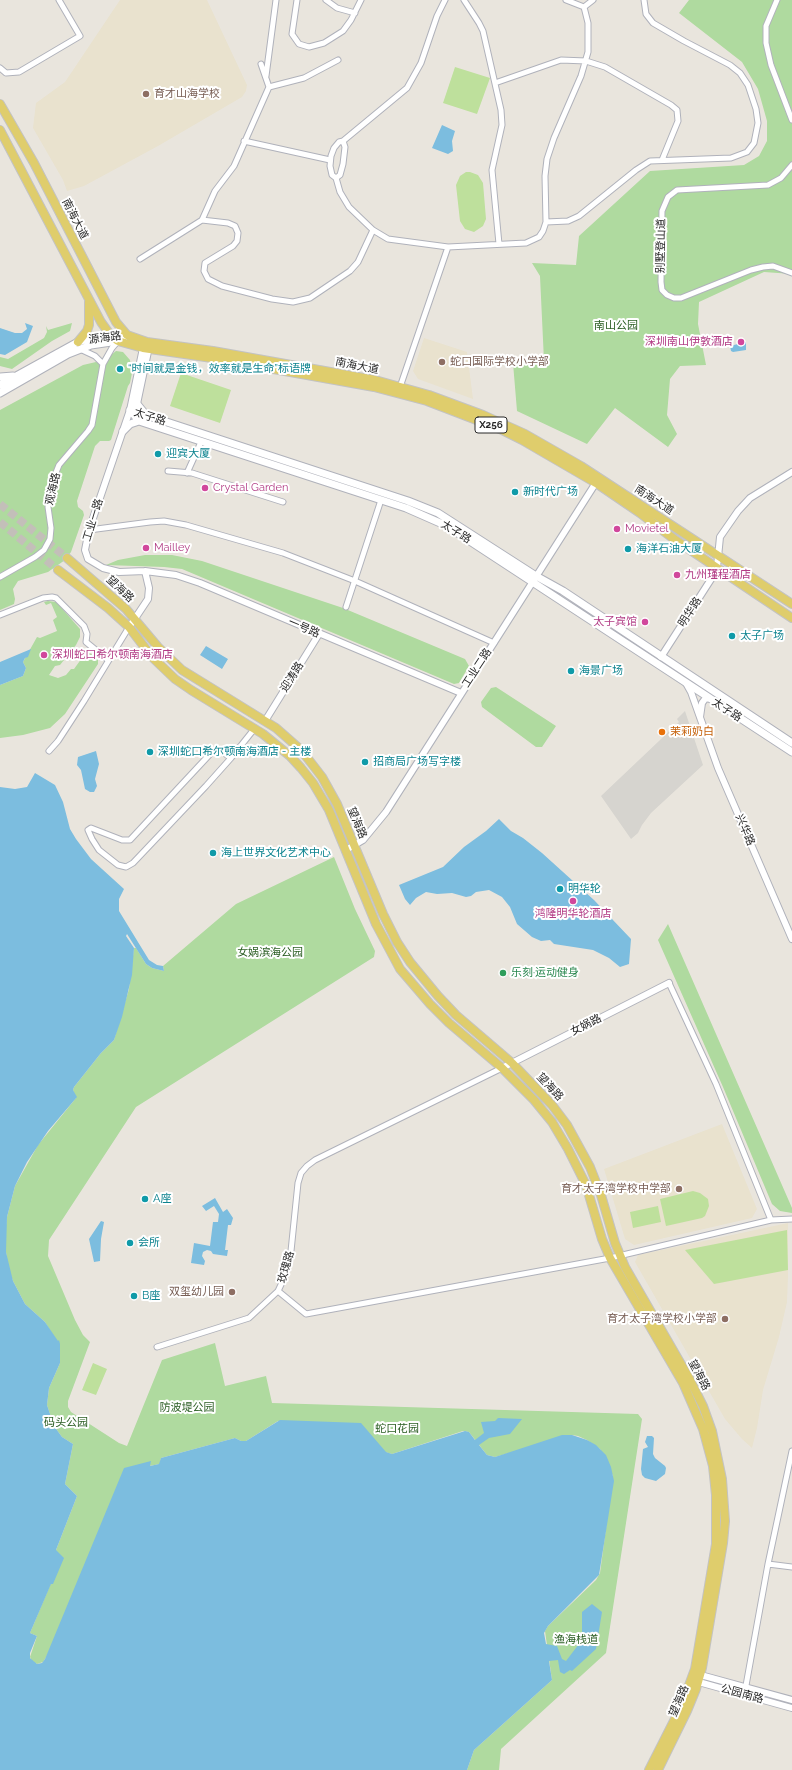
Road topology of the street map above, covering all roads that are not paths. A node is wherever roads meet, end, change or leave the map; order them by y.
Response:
1 (59, 0) edge
2 (276, 0) edge
3 (297, 0) edge
4 (326, 0) edge
5 (361, 0) edge
6 (445, 0) edge
7 (464, 0) edge
8 (566, 0) edge
9 (593, 0) edge
10 (644, 0) edge
11 (777, 0) edge
12 (584, 7) junction
13 (355, 13) junction
14 (338, 60) dead end
15 (586, 61) junction
16 (261, 64) dead end
17 (0, 68) edge
18 (265, 77) junction
19 (495, 84) junction
20 (269, 88) junction
21 (0, 105) edge
22 (3, 116) edge
23 (792, 120) edge
24 (0, 130) edge
25 (244, 141) junction
26 (343, 141) junction
27 (0, 142) edge
28 (9, 147) junction
29 (330, 160) junction
30 (662, 160) junction
31 (792, 165) edge
32 (336, 178) junction
33 (202, 220) junction
34 (546, 222) junction
35 (373, 230) junction
36 (499, 244) junction
37 (448, 247) junction
38 (140, 259) dead end
39 (792, 273) edge
40 (88, 298) junction
41 (127, 335) junction
42 (114, 338) junction
43 (79, 346) junction
44 (146, 346) junction
45 (103, 364) junction
46 (17, 375) junction
47 (0, 377) edge
48 (0, 385) edge
49 (400, 387) junction
50 (0, 393) edge
51 (137, 404) junction
52 (130, 410) junction
53 (146, 416) junction
54 (139, 422) junction
55 (123, 431) junction
56 (201, 442) junction
57 (168, 471) dead end
58 (792, 472) edge
59 (187, 473) junction
60 (597, 480) junction
61 (381, 500) junction
62 (283, 502) dead end
63 (89, 530) junction
64 (718, 555) junction
65 (67, 558) tunnel mouth
66 (717, 567) junction
67 (58, 570) tunnel mouth
68 (145, 572) junction
69 (0, 577) edge
70 (534, 579) junction
71 (355, 581) junction
72 (792, 604) edge
73 (346, 607) dead end
74 (0, 615) edge
75 (792, 618) edge
76 (135, 619) junction
77 (129, 627) junction
78 (319, 634) junction
79 (494, 643) junction
80 (661, 657) junction
81 (108, 660) junction
82 (686, 682) junction
83 (462, 693) junction
84 (709, 698) junction
85 (700, 720) junction
86 (265, 721) junction
87 (255, 728) junction
88 (792, 743) edge
89 (49, 751) dead end
90 (792, 752) edge
91 (231, 758) junction
92 (354, 846) junction
93 (346, 850) junction
94 (792, 939) edge
95 (669, 982) joint
96 (512, 1063) junction
97 (502, 1068) junction
98 (792, 1219) edge
99 (771, 1220) junction
100 (620, 1255) junction
101 (610, 1258) junction
102 (278, 1291) junction
103 (157, 1347) dead end
104 (792, 1450) edge
105 (768, 1564) junction
106 (792, 1567) edge
107 (696, 1677) junction
108 (746, 1688) junction
109 (745, 1695) junction
110 (792, 1700) edge
111 (792, 1708) edge
112 (649, 1770) edge
113 (658, 1770) edge

1 - 17 street
2 - 18 street
3 - 13 street
4 - 13 street
5 - 13 street
6 - 26 street
7 - 19 street
8 - 12 street
9 - 12 street
10 - 30 street
11 - 23 street
12 - 15 street
14 - 20 street
15 - 19 street
15 - 30 street
15 - 34 street
16 - 18 street
18 - 20 street
19 - 36 street
20 - 25 street
21 - 22 main road, 南海大道
22 - 41 main road, 南海大道
24 - 28 main road
25 - 29 street
25 - 33 street
26 - 29 street
26 - 32 street
27 - 28 street
28 - 40 main road
29 - 32 street
30 - 34 street
31 - 39 street, 别墅登山道
32 - 35 street
33 - 35 street
33 - 38 street
34 - 36 street
35 - 37 street
36 - 37 street
37 - 49 street
40 - 42 main road
40 - 43 main road
41 - 42 main road, 源海路
41 - 44 main road, 南海大道 / X256
42 - 43 main road, 源海路
42 - 44 main road, 南海大道 / X256
42 - 45 street, 观海路
43 - 45 street
43 - 46 main road, 源海路
43 - 50 main road, 源海路
44 - 49 main road, 南海大道 / X256
44 - 51 street
44 - 52 street, 工业一路
44 - 60 main road, 南海大道 / X256
45 - 69 street, 观海路
46 - 47 main road
46 - 48 main road, 源海路
49 - 60 main road, 南海大道 / X256
51 - 52 street
51 - 53 main road
52 - 53 main road, 太子路
52 - 54 main road, 太子路
52 - 55 street, 工业一路
53 - 70 main road, 太子路
54 - 55 main road
54 - 56 main road, 太子路
55 - 63 street, 工业一路
56 - 59 street
56 - 61 main road, 太子路
57 - 59 street
58 - 64 street
59 - 62 street
60 - 64 main road, 南海大道 / X256
60 - 66 main road, 南海大道 / X256
60 - 70 street, 工业二路
61 - 70 main road, 太子路
61 - 71 street
63 - 68 street, 工业一路
63 - 71 street
64 - 66 street
64 - 72 main road, 南海大道 / X256
65 - 76 main road, 望海路
66 - 75 main road, 南海大道 / X256
66 - 80 street, 明华路
67 - 77 main road, 望海路
68 - 76 street
68 - 78 street, 一号路
70 - 79 street, 工业二路
70 - 80 main road, 太子路
70 - 82 main road, 太子路
71 - 73 street
71 - 79 street
74 - 81 street
76 - 77 street
76 - 86 main road, 望海路
77 - 81 street
77 - 87 main road, 望海路
78 - 83 street, 一号路
78 - 86 street, 迎涛路
79 - 83 street, 工业二路
80 - 88 main road, 太子路
81 - 89 street
82 - 84 main road, 太子路
82 - 85 street, 兴华路
83 - 92 street, 工业二路
84 - 85 street
84 - 90 main road, 太子路
85 - 94 street, 兴华路
86 - 92 main road, 望海路
87 - 91 street
87 - 93 main road, 望海路
91 - 91 street
92 - 93 street, 工业二路
92 - 96 main road, 望海路
93 - 97 main road, 望海路
95 - 96 street, 女娲路
95 - 99 street
96 - 97 street, 女娲路
96 - 100 main road, 望海路
97 - 101 main road, 望海路
97 - 102 street, 玫瑰路
98 - 99 street, 玫瑰路
99 - 100 street, 玫瑰路
100 - 101 street, 玫瑰路
100 - 107 main road, 望海路
101 - 102 street, 玫瑰路
101 - 107 main road, 望海路
102 - 103 street
104 - 105 street
105 - 106 street
105 - 108 street
107 - 108 street, 公园南路
107 - 109 street, 公园南路
107 - 112 main road, 望海路
107 - 113 main road, 望海路
108 - 109 street
108 - 110 street, 公园南路
109 - 111 street, 公园南路

